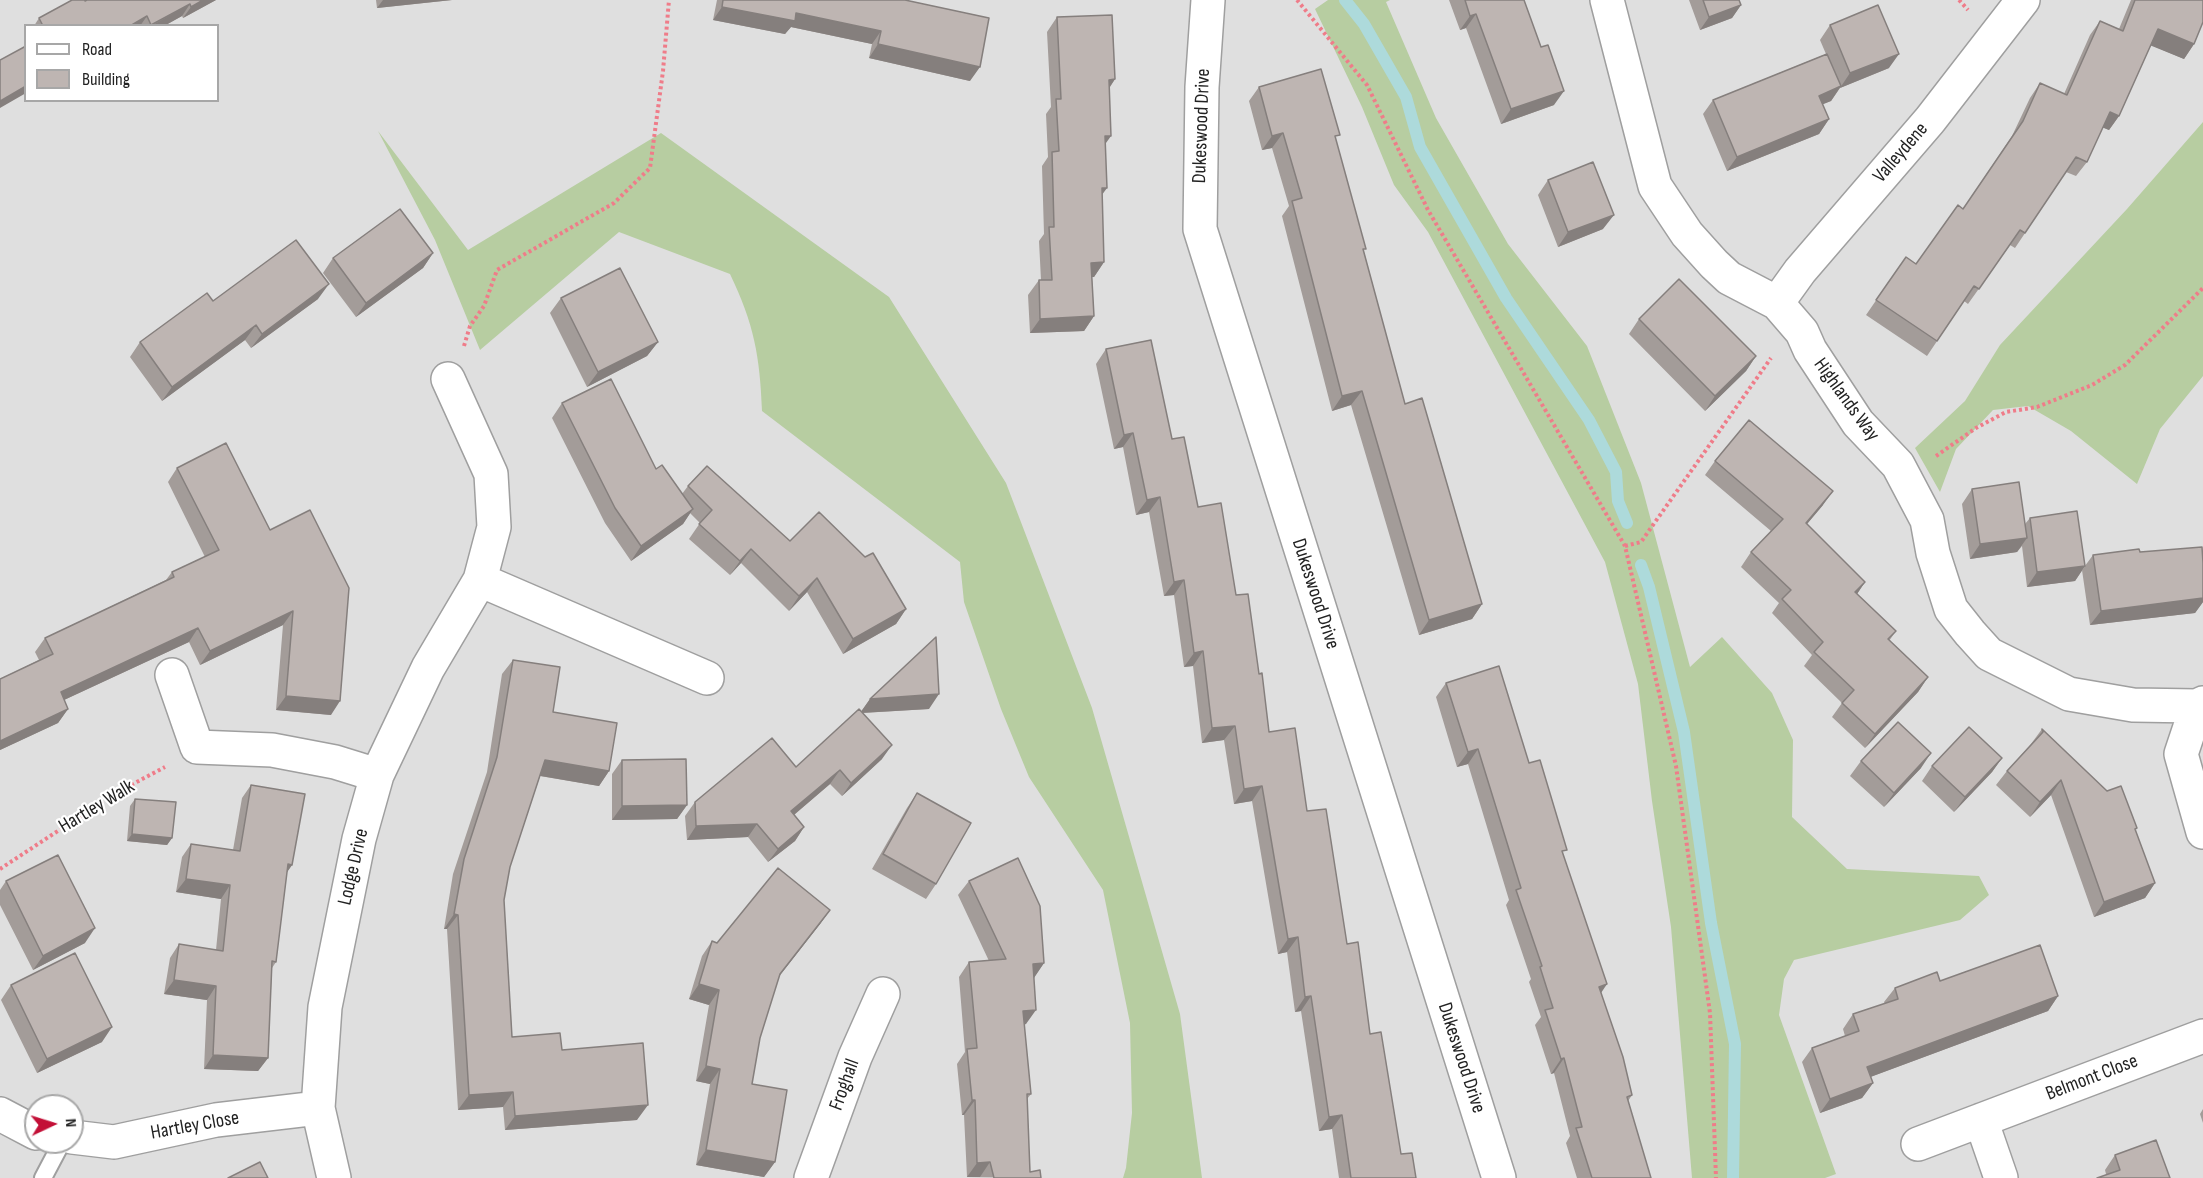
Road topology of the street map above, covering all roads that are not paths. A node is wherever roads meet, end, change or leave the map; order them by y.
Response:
1 (1208, 0) edge
2 (1607, 0) edge
3 (2022, 0) edge
4 (1786, 315) junction
5 (448, 379) road end
6 (480, 580) junction
7 (172, 675) dead end
8 (707, 678) dead end
9 (2200, 704) edge
10 (377, 775) junction
11 (2203, 832) edge
12 (883, 994) dead end
13 (2203, 1036) edge
14 (318, 1108) junction
15 (0, 1113) edge
16 (1981, 1120) junction
17 (24, 1126) edge
18 (84, 1138) edge
19 (1918, 1144) dead end
20 (56, 1154) edge
21 (43, 1178) edge
22 (334, 1178) edge
23 (812, 1178) edge
24 (1499, 1178) edge
25 (2001, 1178) edge

1 - 24 street, Dukeswood Drive
2 - 4 street, Highlands Way
3 - 4 street, Valleydene
4 - 9 street, Highlands Way
5 - 6 street, Lodge Drive
6 - 8 street
6 - 10 street, Lodge Drive
7 - 10 street
9 - 11 street
10 - 14 street, Lodge Drive
12 - 23 street, Froghall
13 - 16 street, Belmont Close
14 - 18 street, Hartley Close
14 - 22 street, Lodge Drive
15 - 17 street
16 - 19 street, Belmont Close
16 - 25 street
20 - 21 lane

